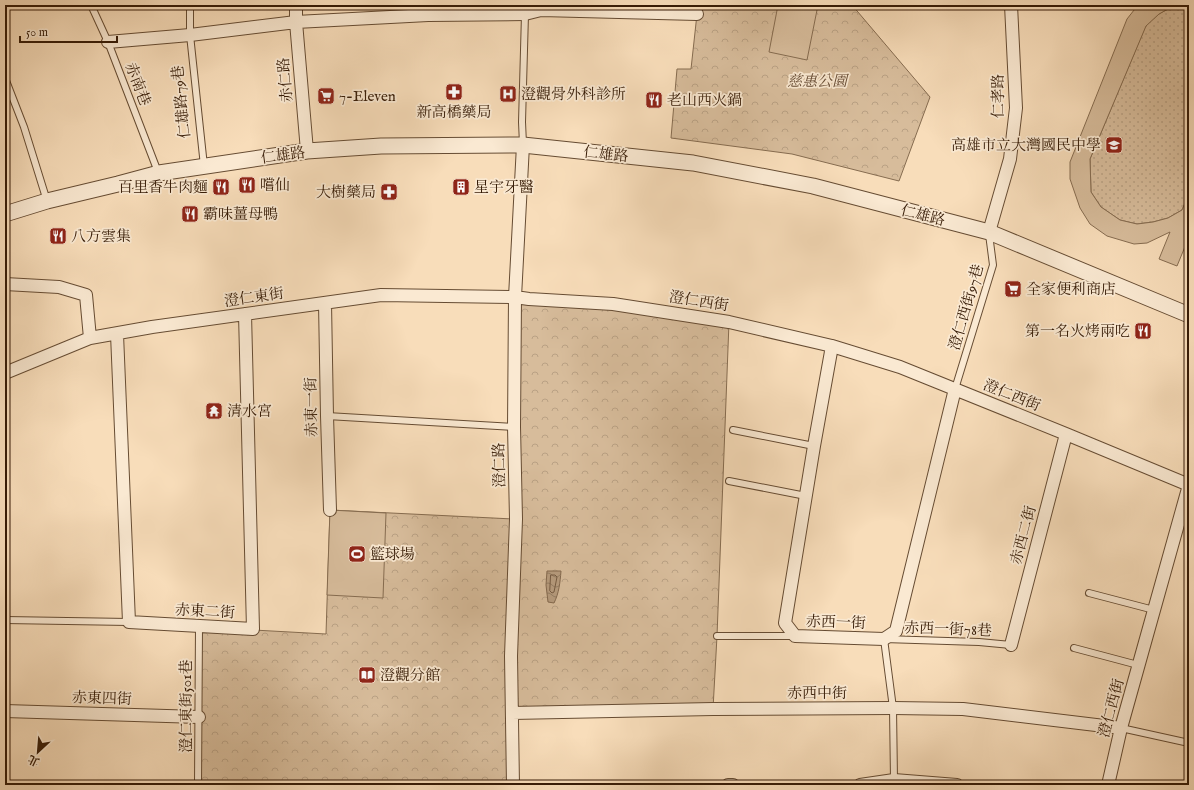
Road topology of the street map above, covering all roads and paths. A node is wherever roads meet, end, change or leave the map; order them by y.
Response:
1 (91, 5) edge
2 (190, 5) edge
3 (296, 5) edge
4 (1011, 5) edge
5 (428, 10) edge
6 (525, 14) junction
7 (697, 14) dead end
8 (296, 22) junction
9 (190, 35) junction
10 (108, 42) junction
11 (5, 78) edge
12 (523, 145) junction
13 (307, 152) junction
14 (204, 166) junction
15 (159, 173) junction
16 (47, 201) junction
17 (5, 214) edge
18 (989, 232) junction
19 (5, 284) edge
20 (515, 297) junction
21 (325, 303) junction
22 (245, 314) junction
23 (1189, 315) edge
24 (117, 334) junction
25 (90, 338) junction
26 (832, 346) junction
27 (5, 373) edge
28 (955, 389) junction
29 (327, 416) junction
30 (514, 427) junction
31 (733, 430) dead end
32 (1066, 434) junction
33 (814, 446) junction
34 (729, 481) dead end
35 (1189, 485) edge
36 (806, 496) junction
37 (330, 510) dead end
38 (1089, 593) dead end
39 (1154, 610) junction
40 (5, 620) edge
41 (128, 622) junction
42 (199, 627) junction
43 (717, 636) dead end
44 (795, 636) junction
45 (884, 639) junction
46 (1011, 645) joint
47 (1074, 648) dead end
48 (1138, 665) junction
49 (893, 708) junction
50 (5, 711) edge
51 (512, 713) junction
52 (199, 717) junction
53 (1121, 728) junction
54 (1189, 743) edge
55 (894, 780) junction
56 (198, 785) edge
57 (513, 785) edge
58 (728, 785) edge
59 (733, 785) edge
60 (860, 785) edge
61 (957, 785) edge
62 (1108, 785) edge

1 - 10 lane, 赤南巷
2 - 9 lane, 仁雄路79巷
3 - 8 street, 赤仁路
4 - 18 street, 仁孝路
5 - 6 street
5 - 8 street
6 - 7 street
6 - 12 lane
8 - 9 street
8 - 13 street, 赤仁路
9 - 10 street
9 - 14 lane, 仁雄路79巷
10 - 15 lane, 赤南巷
11 - 16 lane
12 - 13 street, 仁雄路
12 - 18 street, 仁雄路
12 - 20 street, 澄仁路
13 - 14 street, 仁雄路
14 - 15 street, 仁雄路
15 - 16 street, 仁雄路
16 - 17 street, 仁雄路
18 - 23 street, 仁雄路
18 - 28 lane, 澄仁西街97巷
19 - 25 street
20 - 21 street, 澄仁東街
20 - 26 street, 澄仁西街
20 - 30 street, 澄仁路
21 - 22 street, 澄仁東街
21 - 29 street, 赤東一街
22 - 24 street, 澄仁東街
22 - 42 street, 赤東二街
24 - 25 street, 澄仁東街
24 - 41 street
25 - 27 street, 澄仁東街
26 - 28 street, 澄仁西街
26 - 33 street, 赤西一街
28 - 32 street, 澄仁西街
28 - 45 street, 赤西一街
29 - 30 lane
29 - 37 street, 赤東一街
30 - 51 street, 澄仁路
31 - 33 lane
32 - 35 street, 澄仁西街
32 - 46 street, 赤西二街
33 - 36 street, 赤西一街
34 - 36 lane
35 - 39 street, 澄仁西街
36 - 44 street, 赤西一街
38 - 39 lane
39 - 48 street, 澄仁西街
40 - 41 lane
41 - 42 street, 赤東二街
42 - 52 lane, 澄仁東街501巷
43 - 44 lane
44 - 45 street, 赤西一街
45 - 46 lane, 赤西一街78巷
45 - 49 lane
47 - 48 lane
48 - 53 street, 澄仁西街
49 - 51 street, 赤西中街
49 - 53 street, 赤西中街
49 - 55 lane
50 - 52 street, 赤東四街
51 - 57 street, 澄仁路
52 - 56 lane, 澄仁東街501巷
53 - 54 lane
53 - 62 street, 澄仁西街
55 - 60 street
55 - 61 street
58 - 59 street

